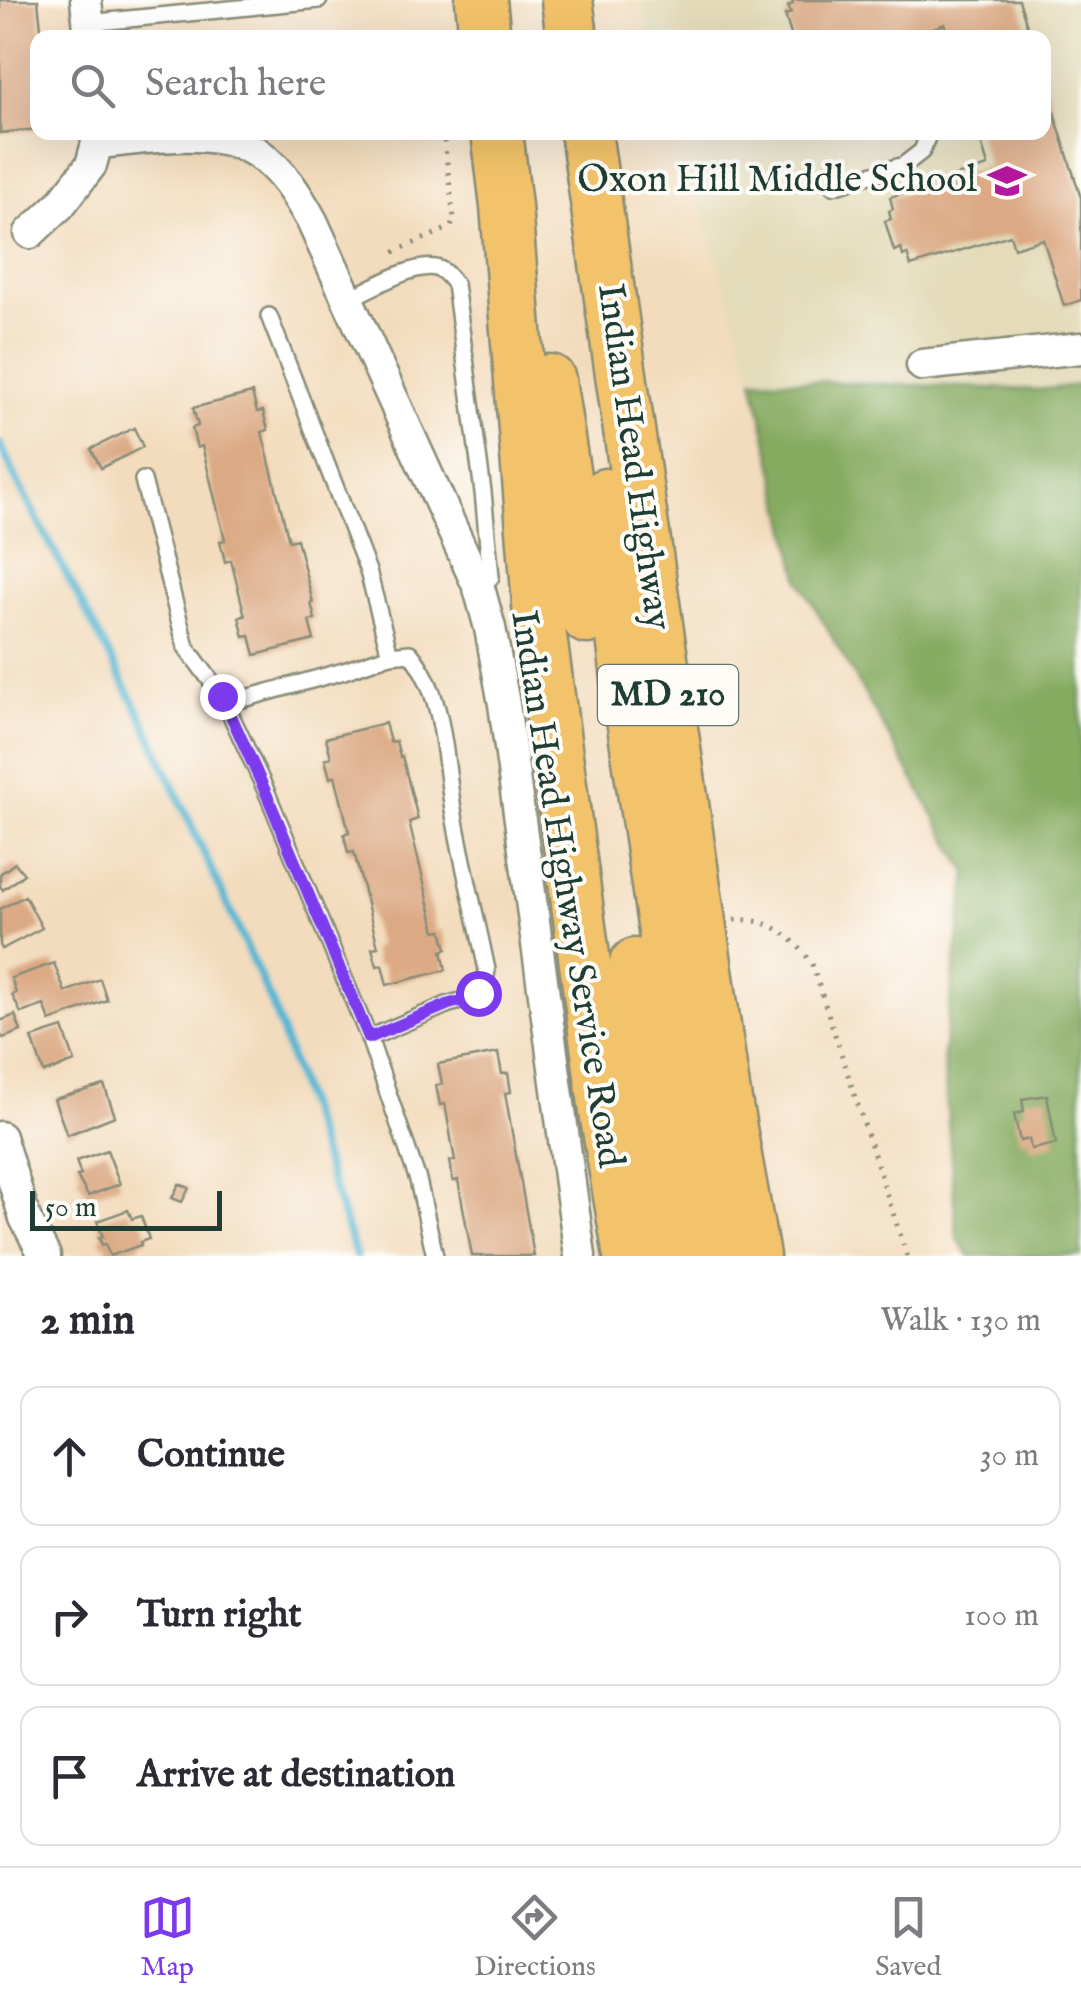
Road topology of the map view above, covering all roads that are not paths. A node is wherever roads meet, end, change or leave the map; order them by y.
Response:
1 (318, 0) edge
2 (481, 0) edge
3 (565, 0) edge
4 (88, 20) edge
5 (485, 30) edge
6 (568, 30) edge
7 (98, 140) edge
8 (228, 140) edge
9 (498, 140) edge
10 (573, 140) edge
11 (587, 140) edge
12 (926, 140) edge
13 (833, 186) dead end
14 (506, 206) junction
15 (30, 233) dead end
16 (349, 299) junction
17 (268, 316) dead end
18 (1081, 348) edge
19 (922, 365) dead end
20 (143, 480) dead end
21 (479, 588) junction
22 (390, 655) junction
23 (225, 704) junction
24 (369, 1038) junction
25 (1, 1144) edge
26 (44, 1256) edge
27 (435, 1256) edge
28 (580, 1256) edge
29 (628, 1256) edge
30 (677, 1256) edge
31 (713, 1256) edge
32 (754, 1256) edge

1 - 4 lane
2 - 5 highway
3 - 6 highway
7 - 15 street
8 - 16 street, Indian Head Highway Service Road
9 - 14 highway, MD 210
10 - 31 highway
11 - 32 highway, Indian Head Highway / MD 210
12 - 13 lane
14 - 29 highway, MD 210
14 - 30 highway
16 - 21 street, Indian Head Highway Service Road
16 - 21 lane
17 - 22 lane
18 - 19 street
20 - 23 lane
21 - 28 street, Indian Head Highway Service Road
22 - 23 lane
22 - 24 lane
23 - 24 lane
24 - 27 lane
25 - 26 street

